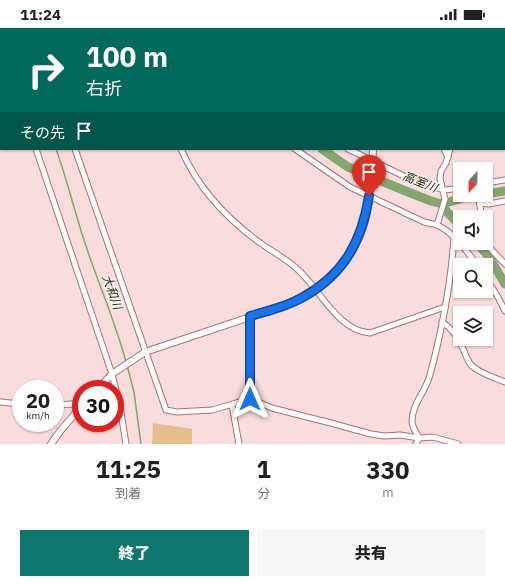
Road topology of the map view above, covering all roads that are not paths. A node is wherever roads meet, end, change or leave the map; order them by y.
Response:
1 (36, 150) edge
2 (75, 150) edge
3 (182, 150) edge
4 (296, 150) edge
5 (350, 150) edge
6 (373, 150) edge
7 (444, 150) edge
8 (450, 150) edge
9 (448, 157) junction
10 (372, 162) junction
11 (505, 180) edge
12 (493, 182) edge
13 (453, 189) edge
14 (442, 190) junction
15 (370, 193) junction
16 (505, 201) edge
17 (485, 202) edge
18 (438, 222) junction
19 (453, 236) edge
20 (453, 248) edge
21 (491, 250) edge
22 (505, 264) edge
23 (316, 289) junction
24 (493, 289) edge
25 (445, 307) junction
26 (505, 311) edge
27 (250, 316) junction
28 (442, 322) junction
29 (143, 353) junction
30 (114, 373) junction
31 (107, 380) edge
32 (115, 380) edge
33 (505, 382) edge
34 (250, 399) junction
35 (0, 402) edge
36 (12, 403) edge
37 (232, 405) junction
38 (72, 417) edge
39 (123, 432) edge
40 (419, 438) junction
41 (52, 444) edge
42 (126, 444) edge
43 (239, 444) edge
44 (416, 444) edge
45 (458, 444) edge

1 - 30 street
2 - 29 street
3 - 23 street
4 - 15 street
5 - 10 street
6 - 10 street
7 - 9 street
8 - 9 street
9 - 14 street
10 - 14 street
10 - 15 street
11 - 12 street
13 - 14 street
14 - 18 street
15 - 18 street
15 - 23 street
16 - 17 street
18 - 19 street
20 - 25 street
21 - 22 street
23 - 25 street
23 - 27 street
24 - 26 street
25 - 28 street
27 - 29 street
27 - 34 street
28 - 33 street
28 - 40 street
29 - 30 street
29 - 37 street
30 - 31 street
30 - 32 street
34 - 37 street
34 - 40 street
35 - 36 street
37 - 43 street
38 - 41 street
39 - 42 street
40 - 44 street
40 - 45 street

